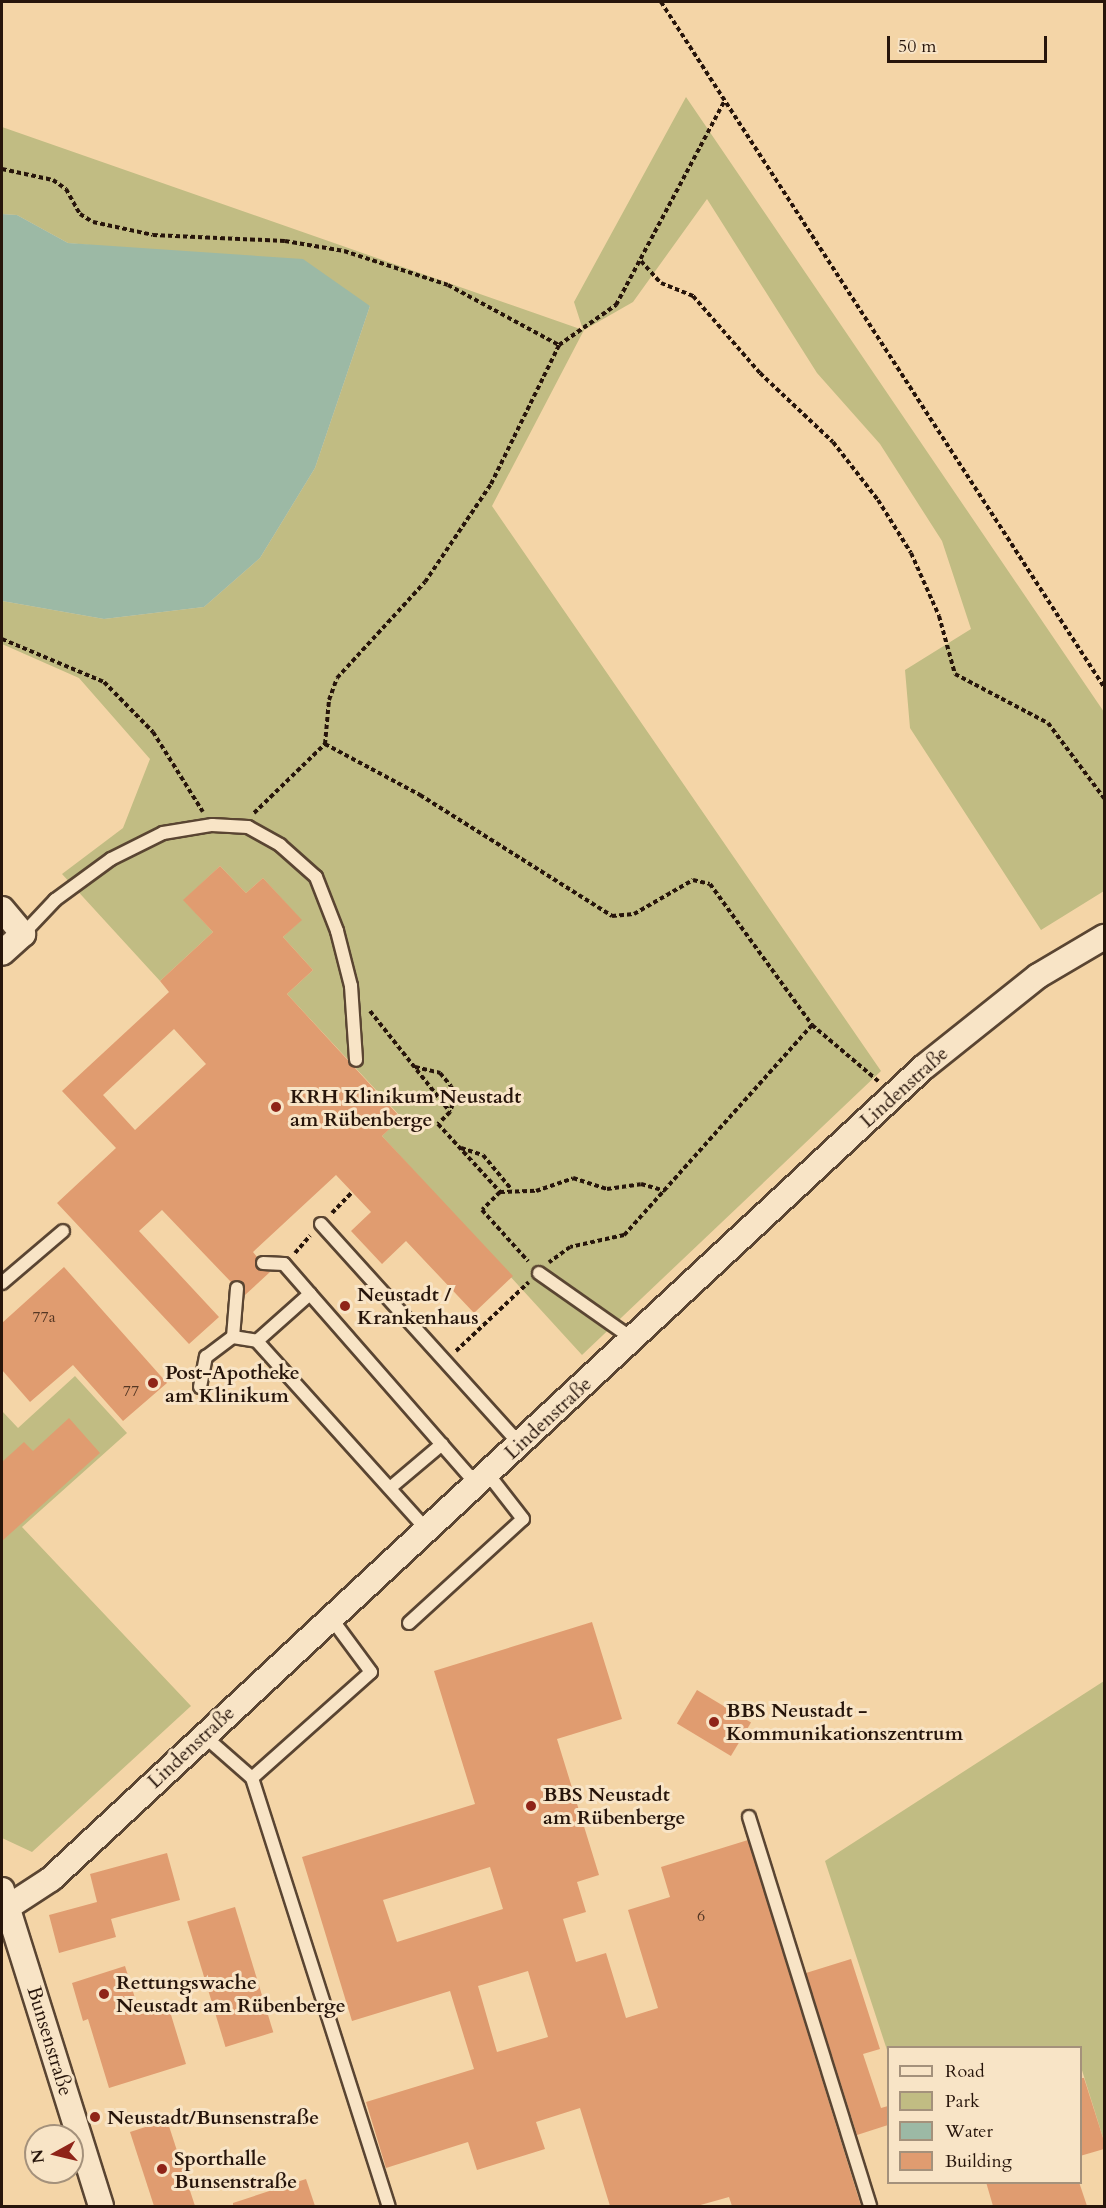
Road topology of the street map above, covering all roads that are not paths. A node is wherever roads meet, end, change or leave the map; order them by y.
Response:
1 (2, 909) edge
2 (23, 934) junction
3 (1104, 937) edge
4 (2, 953) edge
5 (356, 1060) dead end
6 (321, 1224) dead end
7 (63, 1231) dead end
8 (263, 1263) dead end
9 (539, 1273) road end
10 (2, 1283) edge
11 (237, 1288) dead end
12 (310, 1294) junction
13 (233, 1337) junction
14 (633, 1340) junction
15 (257, 1341) junction
16 (200, 1387) dead end
17 (442, 1444) junction
18 (520, 1444) junction
19 (483, 1480) junction
20 (390, 1488) junction
21 (427, 1530) junction
22 (331, 1618) junction
23 (409, 1623) dead end
24 (203, 1735) junction
25 (252, 1778) junction
26 (749, 1817) dead end
27 (4, 1904) edge
28 (101, 2206) edge
29 (389, 2206) edge
30 (870, 2206) edge

1 - 2 street
2 - 4 street
2 - 5 lane
3 - 14 street, Lindenstraße
6 - 18 lane
7 - 10 lane
8 - 12 lane
9 - 14 lane
11 - 13 lane
12 - 15 lane
12 - 17 lane
13 - 15 lane
13 - 16 lane
14 - 18 street, Lindenstraße
15 - 20 lane
17 - 19 lane
17 - 20 lane
18 - 19 street, Lindenstraße
19 - 21 street, Lindenstraße
19 - 23 lane
20 - 21 lane
21 - 22 street, Lindenstraße
22 - 24 street, Lindenstraße
22 - 25 lane
24 - 25 lane
24 - 27 street, Lindenstraße
25 - 29 lane
26 - 30 lane
27 - 28 street, Bunsenstraße

